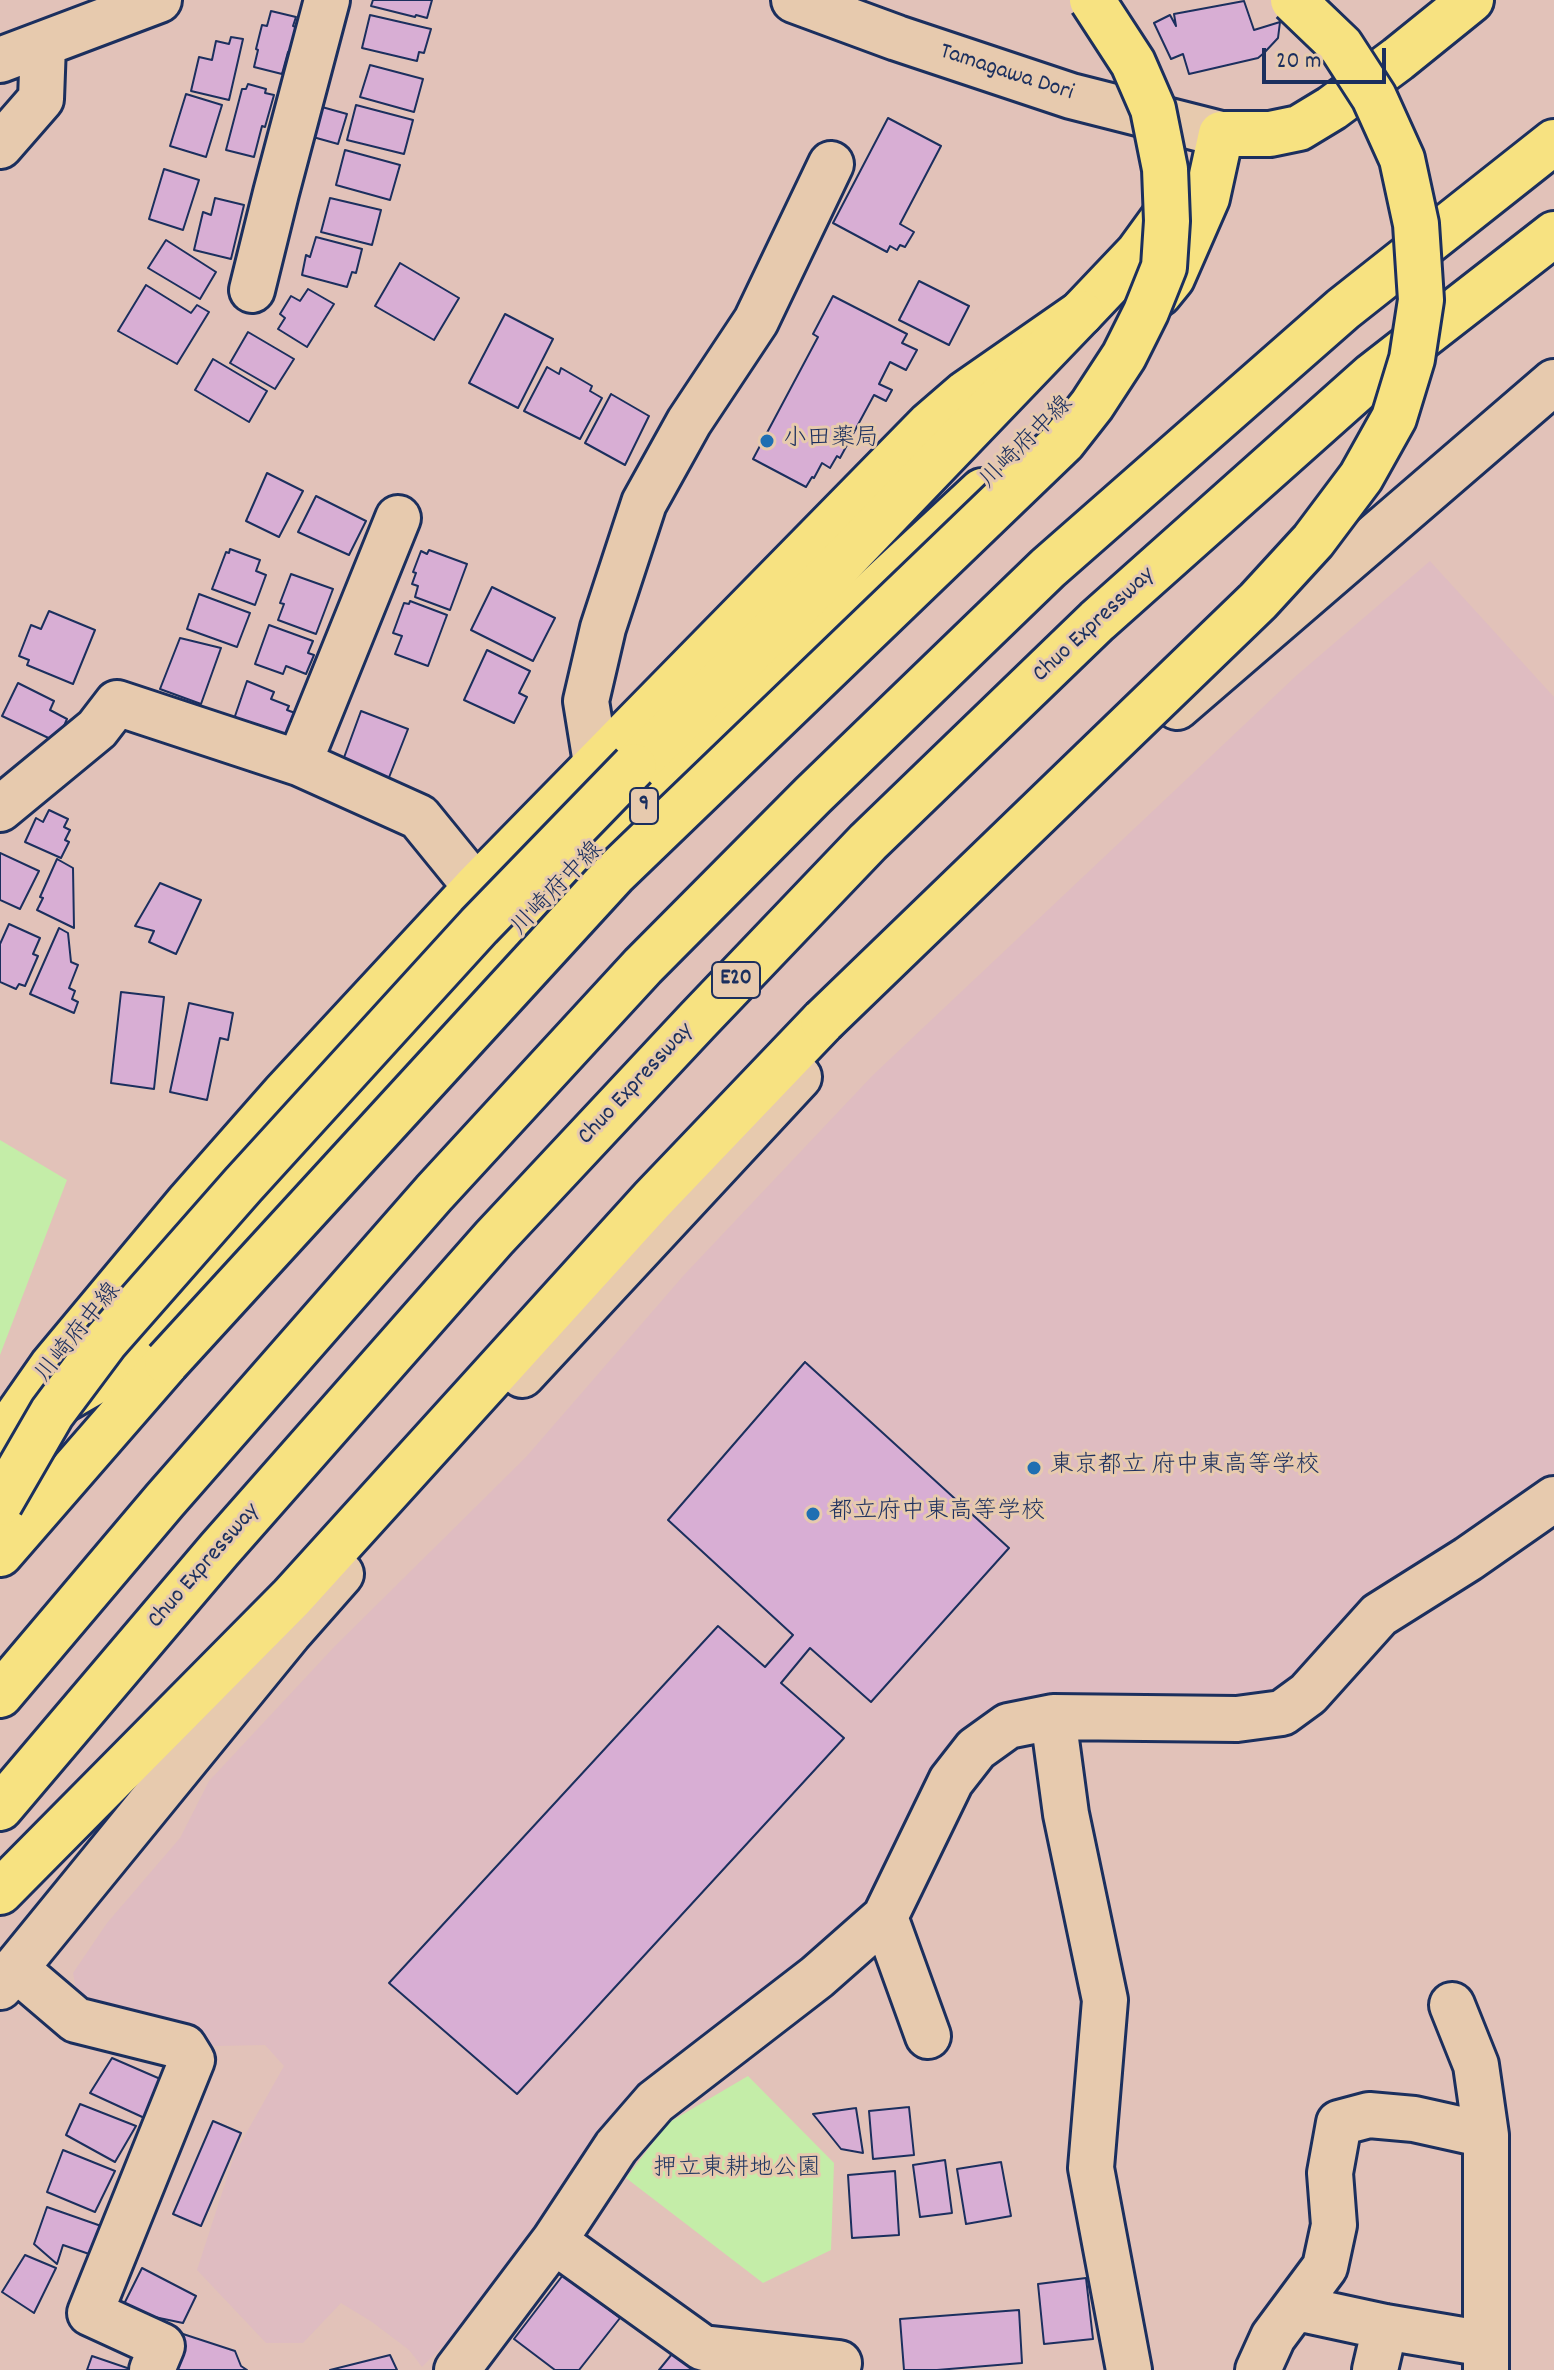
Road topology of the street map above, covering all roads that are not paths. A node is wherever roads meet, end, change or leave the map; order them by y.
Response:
1 (159, 0) edge
2 (327, 0) edge
3 (794, 0) edge
4 (1092, 0) edge
5 (1293, 0) edge
6 (1471, 0) edge
7 (43, 45) junction
8 (0, 60) edge
9 (1221, 134) junction
10 (1554, 142) edge
11 (0, 146) edge
12 (831, 164) dead end
13 (1554, 234) edge
14 (252, 290) dead end
15 (1554, 382) edge
16 (398, 518) dead end
17 (299, 763) junction
18 (615, 764) junction
19 (0, 809) edge
20 (476, 887) junction
21 (284, 1094) junction
22 (327, 1132) junction
23 (3, 1437) edge
24 (1554, 1499) edge
25 (0, 1503) edge
26 (0, 1554) edge
27 (0, 1695) edge
28 (1053, 1717) junction
29 (0, 1808) edge
30 (0, 1892) edge
31 (885, 1917) junction
32 (8, 1977) edge
33 (1452, 2005) dead end
34 (928, 2036) dead end
35 (1486, 2135) junction
36 (554, 2241) junction
37 (1297, 2308) junction
38 (1385, 2327) junction
39 (1486, 2357) edge
40 (839, 2363) dead end
41 (152, 2370) edge
42 (457, 2370) edge
43 (1129, 2370) edge
44 (1258, 2370) edge
45 (1375, 2370) edge

1 - 7 street
2 - 14 street
3 - 9 street, Tamagawa Dori
4 - 26 main road, bridge
5 - 30 main road, bridge
6 - 9 main road
7 - 8 street
7 - 11 street
9 - 18 main road
9 - 22 main road, 川崎府中線 / 9
10 - 27 main road
12 - 18 street
13 - 29 main road, Chuo Expressway / E20
15 - 32 street
16 - 17 street
17 - 19 street
17 - 20 street
18 - 20 main road, 川崎府中線 / 9
18 - 25 main road, bridge
20 - 21 main road, 川崎府中線 / 9
21 - 22 main road
21 - 23 main road, 川崎府中線 / 9
22 - 23 main road, 川崎府中線 / 9
24 - 28 street
28 - 31 street
28 - 43 street
31 - 34 street
31 - 36 street
32 - 41 street
33 - 35 street
35 - 37 street
35 - 39 street
36 - 40 street
36 - 42 street
37 - 38 street
37 - 44 street
38 - 39 street
38 - 45 street

